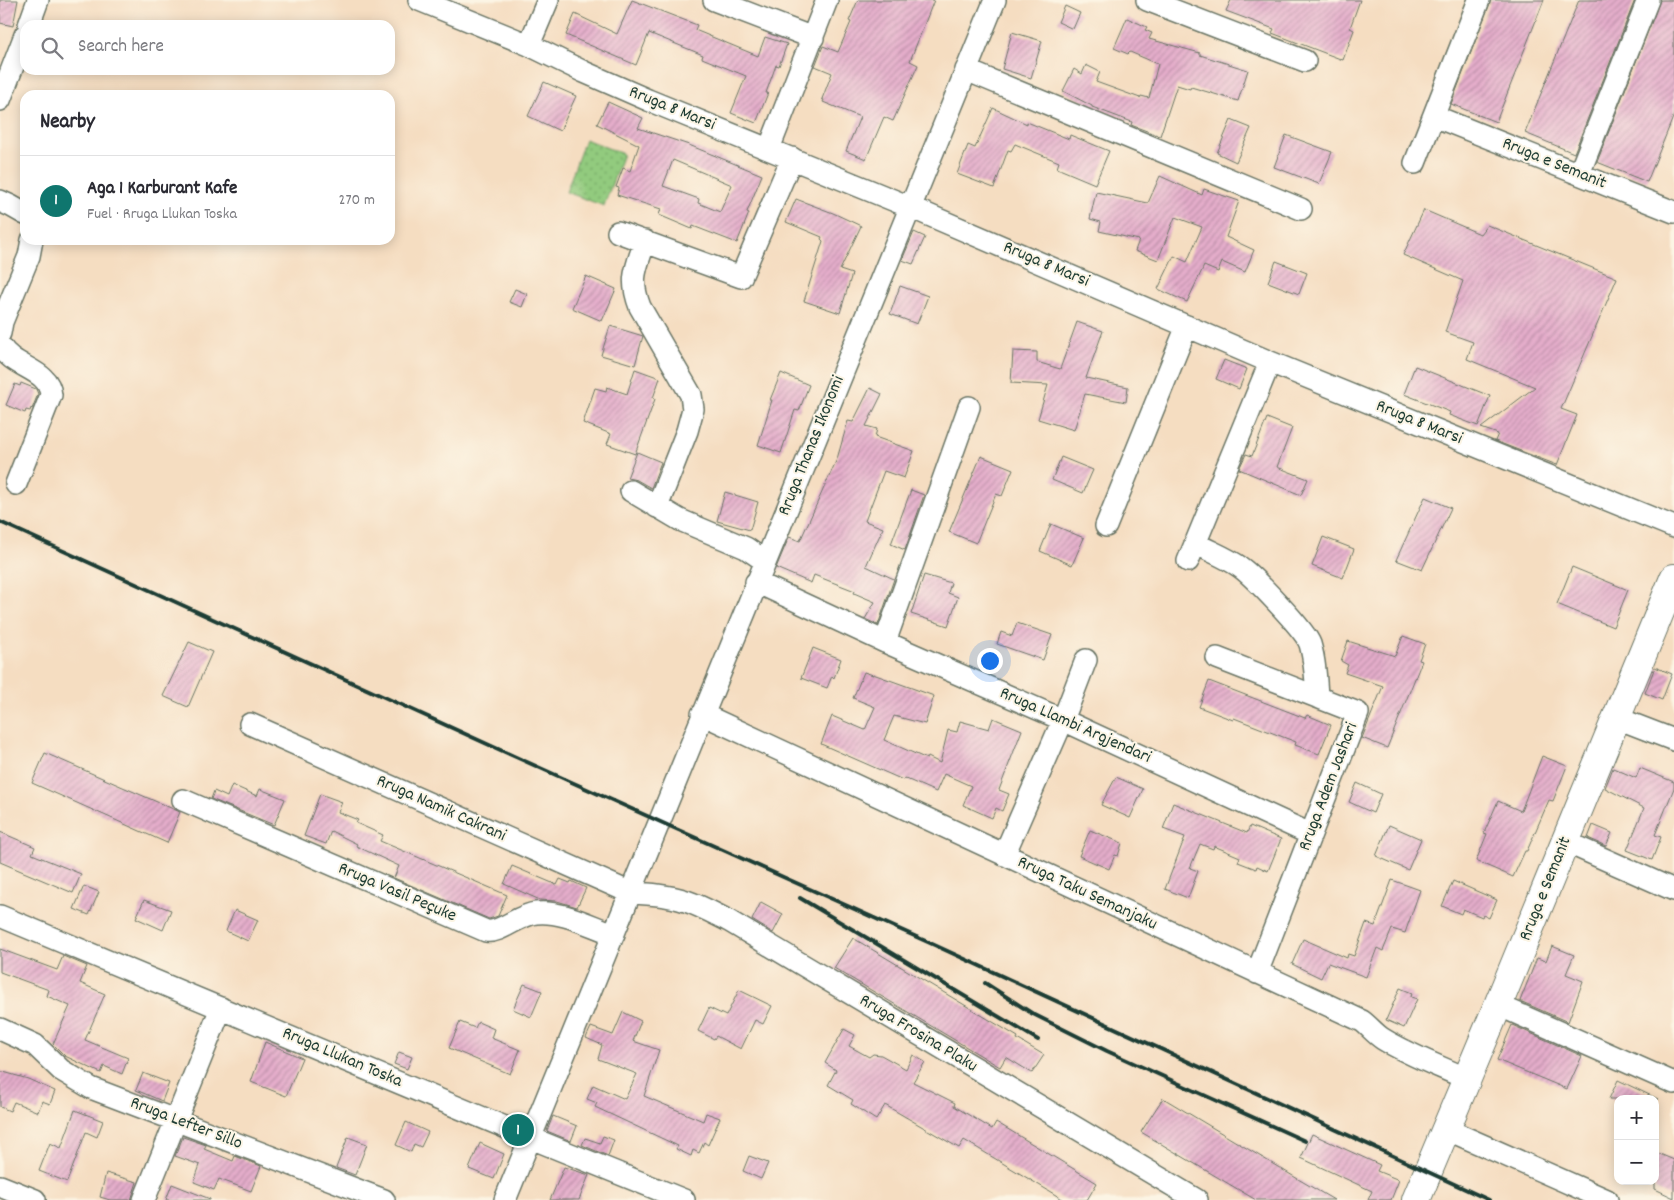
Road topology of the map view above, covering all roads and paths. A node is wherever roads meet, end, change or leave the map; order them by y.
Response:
1 (38, 0) edge
2 (418, 0) edge
3 (548, 0) edge
4 (714, 0) edge
5 (827, 0) edge
6 (995, 0) edge
7 (1479, 0) edge
8 (1648, 0) edge
9 (1153, 1) edge
10 (31, 20) edge
11 (813, 38) junction
12 (529, 45) junction
13 (20, 47) edge
14 (1305, 61) dead end
15 (966, 70) junction
16 (0, 100) edge
17 (1434, 116) junction
18 (769, 149) junction
19 (792, 158) junction
20 (1415, 163) dead end
21 (1579, 174) junction
22 (0, 201) edge
23 (910, 207) junction
24 (1301, 210) dead end
25 (20, 211) edge
26 (1674, 212) edge
27 (618, 232) dead end
28 (645, 241) junction
29 (31, 245) edge
30 (1186, 326) junction
31 (0, 333) edge
32 (0, 345) edge
33 (1270, 362) junction
34 (969, 407) dead end
35 (16, 484) dead end
36 (631, 491) dead end
37 (656, 507) junction
38 (1106, 526) dead end
39 (1674, 527) edge
40 (765, 561) junction
41 (1674, 578) edge
42 (756, 582) junction
43 (885, 642) junction
44 (1217, 658) dead end
45 (1086, 660) dead end
46 (1317, 697) junction
47 (702, 714) junction
48 (1617, 718) junction
49 (1063, 720) junction
50 (250, 724) dead end
51 (1674, 740) edge
52 (183, 800) dead end
53 (1310, 834) junction
54 (1566, 842) junction
55 (1004, 855) junction
56 (1674, 890) edge
57 (631, 893) junction
58 (0, 916) edge
59 (614, 934) junction
60 (1257, 973) junction
61 (1498, 1005) junction
62 (221, 1008) junction
63 (0, 1029) edge
64 (1467, 1080) junction
65 (1674, 1083) edge
66 (176, 1120) junction
67 (1446, 1129) junction
68 (531, 1138) junction
69 (0, 1186) edge
70 (35, 1200) edge
71 (144, 1200) edge
72 (384, 1200) edge
73 (505, 1200) edge
74 (684, 1200) edge
75 (1197, 1200) edge
76 (1416, 1200) edge
77 (1607, 1200) edge

1 - 10 street
2 - 12 street, Rruga 8 Marsi
3 - 12 street
4 - 11 street
5 - 11 street
6 - 15 street, Rruga Thanas Ikonomi
7 - 17 street
8 - 21 street
9 - 14 street
11 - 18 street
12 - 18 street, Rruga 8 Marsi
13 - 16 street
15 - 23 street, Rruga Thanas Ikonomi
15 - 24 street
17 - 20 street
17 - 21 street, Rruga e Semanit
18 - 19 street, Rruga 8 Marsi
19 - 23 street, Rruga 8 Marsi
19 - 28 street
21 - 26 street, Rruga e Semanit
22 - 25 street
23 - 30 street, Rruga 8 Marsi
23 - 40 street, Rruga Thanas Ikonomi
27 - 28 street
28 - 37 street
29 - 31 street
30 - 33 street, Rruga 8 Marsi
30 - 38 street
32 - 35 street
33 - 39 street, Rruga 8 Marsi
33 - 46 street
34 - 43 street
36 - 37 street
37 - 40 street
40 - 42 street, Rruga Thanas Ikonomi
41 - 48 main road, Rruga e Semanit
42 - 43 street, Rruga Llambi Argjendari
42 - 47 street, Rruga Thanas Ikonomi
43 - 49 street, Rruga Llambi Argjendari
44 - 46 street, Rruga Adem Jashari
45 - 49 street
46 - 53 street, Rruga Adem Jashari
47 - 55 street, Rruga Taku Semanjaku
47 - 57 street, Rruga Thanas Ikonomi
48 - 51 street
48 - 54 main road, Rruga e Semanit
49 - 53 street, Rruga Llambi Argjendari
49 - 55 street
50 - 57 street, Rruga Namik Cakrani
52 - 59 street, Rruga Vasil Peçuke
53 - 60 street, Rruga Adem Jashari
54 - 56 street
54 - 61 main road, Rruga e Semanit
55 - 60 street, Rruga Taku Semanjaku
57 - 59 street
57 - 75 street, Rruga Frosina Plaku
58 - 62 street, Rruga Llukan Toska
59 - 68 street
60 - 64 street, Rruga Taku Semanjaku
61 - 64 main road, Rruga e Semanit
61 - 65 street
62 - 66 street
62 - 68 street, Rruga Llukan Toska
63 - 66 street, Rruga Lefter Sillo
64 - 67 main road, Rruga e Semanit
66 - 71 street
66 - 72 street, Rruga Lefter Sillo
67 - 76 main road, Rruga e Semanit
67 - 77 street
68 - 73 street
68 - 74 street, Rruga Llukan Toska
69 - 70 street

